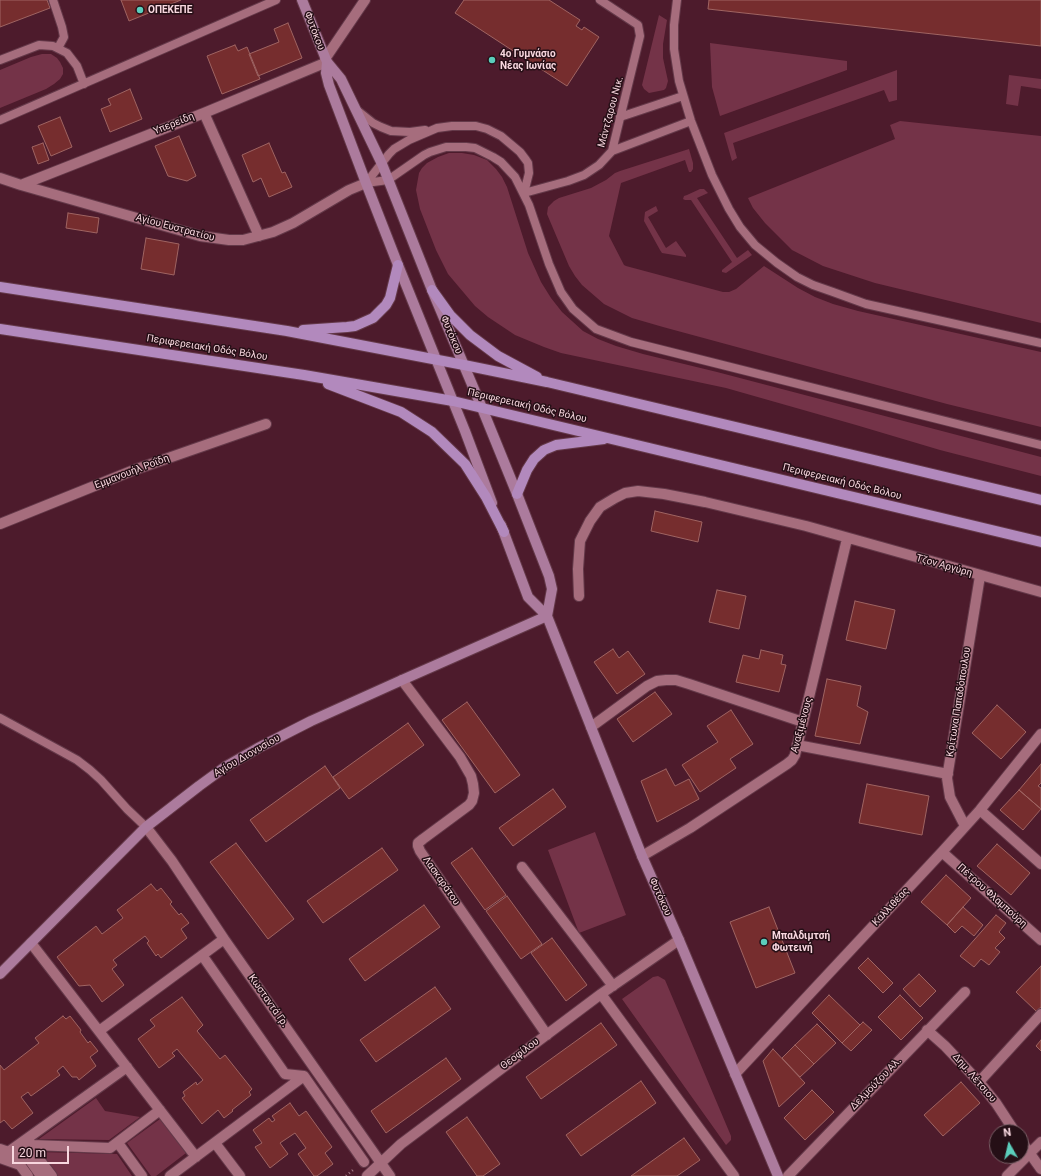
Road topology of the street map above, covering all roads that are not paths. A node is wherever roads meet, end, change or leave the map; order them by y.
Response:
1 (53, 0) edge
2 (276, 0) edge
3 (302, 0) edge
4 (365, 0) edge
5 (600, 0) edge
6 (677, 0) edge
7 (258, 3) edge
8 (58, 48) junction
9 (0, 60) edge
10 (326, 61) junction
11 (84, 84) junction
12 (683, 96) junction
13 (358, 111) junction
14 (204, 112) junction
15 (620, 118) junction
16 (0, 120) edge
17 (691, 121) junction
18 (437, 128) junction
19 (612, 151) junction
20 (382, 164) junction
21 (0, 178) edge
22 (388, 180) junction
23 (366, 183) junction
24 (21, 185) junction
25 (524, 193) junction
26 (259, 236) junction
27 (398, 266) junction
28 (0, 287) edge
29 (432, 290) junction
30 (0, 329) edge
31 (287, 331) junction
32 (1041, 343) edge
33 (436, 359) junction
34 (464, 365) junction
35 (304, 375) junction
36 (547, 382) junction
37 (453, 401) junction
38 (482, 408) junction
39 (266, 424) dead end
40 (611, 439) junction
41 (1041, 445) edge
42 (517, 494) junction
43 (1041, 500) edge
44 (0, 524) edge
45 (504, 532) junction
46 (847, 539) junction
47 (1041, 542) edge
48 (980, 576) junction
49 (1041, 592) edge
50 (579, 596) dead end
51 (546, 616) junction
52 (402, 680) junction
53 (0, 718) edge
54 (803, 722) junction
55 (591, 727) junction
56 (1041, 734) edge
57 (797, 745) junction
58 (1037, 746) edge
59 (948, 774) junction
60 (980, 810) junction
61 (965, 826) junction
62 (146, 827) junction
63 (942, 852) junction
64 (642, 856) junction
65 (1041, 864) edge
66 (522, 866) dead end
67 (224, 939) junction
68 (679, 940) junction
69 (1041, 940) edge
70 (31, 942) junction
71 (202, 955) junction
72 (0, 974) edge
73 (613, 986) junction
74 (964, 992) dead end
75 (601, 994) junction
76 (1041, 1014) edge
77 (927, 1030) junction
78 (99, 1031) junction
79 (547, 1035) junction
80 (127, 1067) junction
81 (735, 1074) junction
82 (304, 1076) junction
83 (979, 1082) junction
84 (160, 1110) junction
85 (1010, 1124) edge
86 (26, 1140) junction
87 (1041, 1142) edge
88 (118, 1143) junction
89 (215, 1143) junction
90 (1029, 1153) joint
91 (2, 1154) edge
92 (196, 1157) junction
93 (364, 1162) dead end
94 (380, 1163) junction
95 (1018, 1164) edge
96 (1041, 1169) edge
97 (28, 1176) edge
98 (41, 1176) edge
99 (52, 1176) edge
100 (142, 1176) edge
101 (170, 1176) edge
102 (240, 1176) edge
103 (367, 1176) edge
104 (390, 1176) edge
105 (734, 1176) edge
106 (778, 1176) edge
107 (788, 1176) edge
108 (1007, 1176) edge

1 - 8 lane
2 - 7 lane
3 - 10 street, Φυτόκου
4 - 10 street
5 - 15 lane, Μάντζαρου Νικ.
6 - 12 lane
7 - 11 lane
8 - 9 lane
8 - 11 lane
10 - 13 street, Φυτόκου
10 - 14 street, Υπερείδη
10 - 23 street, Φυτόκου
11 - 16 lane
12 - 15 lane
12 - 17 lane
13 - 18 lane
13 - 20 street, Φυτόκου
14 - 24 street, Υπερείδη
14 - 26 street
15 - 19 lane, Μάντζαρου Νικ.
17 - 19 lane
17 - 32 lane
18 - 20 lane
18 - 25 lane
19 - 25 lane, Μάντζαρου Νικ.
20 - 22 street, Φυτόκου
20 - 23 lane
21 - 24 street, Αγίου Ευστρατίου
22 - 23 lane
22 - 25 lane
22 - 29 street, Φυτόκου
23 - 26 street, Αγίου Ευστρατίου
23 - 27 street, Φυτόκου
24 - 26 street, Αγίου Ευστρατίου
25 - 41 lane
27 - 31 main road
27 - 33 street, Φυτόκου
28 - 31 main road
29 - 34 street, Φυτόκου
29 - 36 main road
30 - 35 main road, Περιφερειακή Οδός Βόλου
31 - 33 main road
33 - 34 main road
33 - 37 street, Φυτόκου
34 - 36 main road
34 - 38 street, Φυτόκου
35 - 37 main road, Περιφερειακή Οδός Βόλου
35 - 45 main road
36 - 43 main road
37 - 38 main road, Περιφερειακή Οδός Βόλου
37 - 45 street, Φυτόκου
38 - 40 main road, Περιφερειακή Οδός Βόλου
38 - 42 street, Φυτόκου
39 - 44 street, Εμμανουήλ Ροΐδη
40 - 42 main road
40 - 47 main road, Περιφερειακή Οδός Βόλου
42 - 51 street, Φυτόκου
45 - 51 street, Φυτόκου
46 - 48 street, Τζον Αργύρη
46 - 50 street, Τζον Αργύρη
46 - 54 street, Αναξιμένους
48 - 49 street, Τζον Αργύρη
48 - 59 street, Κρίτωνα Παπαδόπουλου
51 - 52 street, Αγίου Διονυσίου
51 - 55 street, Φυτόκου
52 - 62 street, Αγίου Διονυσίου
52 - 79 street, Λασκαράτου
53 - 62 lane
54 - 55 street
54 - 57 street, Αναξιμένους
55 - 64 street, Φυτόκου
56 - 58 street, Καλλιθέας
57 - 59 street
57 - 64 street, Αναξιμένους
58 - 60 street, Καλλιθέας
59 - 61 street, Κρίτωνα Παπαδόπουλου
60 - 61 street, Καλλιθέας
60 - 65 street
61 - 63 street, Καλλιθέας
62 - 67 street, Κωσταντά Γρ.
62 - 70 street, Αγίου Διονυσίου
63 - 69 street, Πέτρου Φλαμπούρη
63 - 81 street, Καλλιθέας
64 - 68 street, Φυτόκου
66 - 73 street
67 - 71 street
67 - 94 street, Κωσταντά Γρ.
68 - 73 street, Θεοφίλου
68 - 81 street, Φυτόκου
70 - 72 street, Αγίου Διονυσίου
70 - 78 street
71 - 78 street
71 - 82 street
73 - 75 street, Θεοφίλου
74 - 77 street, Δελμούζου Αλ.
75 - 79 street, Θεοφίλου
75 - 105 street
76 - 83 street
77 - 83 street, Δημ. Λέτσιου
77 - 107 street, Δελμούζου Αλ.
78 - 80 street
79 - 94 street, Θεοφίλου
80 - 84 street
80 - 86 street
81 - 106 street, Φυτόκου
82 - 89 street
82 - 93 street
83 - 85 street, Δημ. Λέτσιου
84 - 88 street
84 - 92 street
86 - 88 street
86 - 91 street
86 - 99 street
87 - 90 street
88 - 100 street
89 - 92 street
89 - 102 street
90 - 96 street
91 - 97 street
91 - 98 street
92 - 101 street
94 - 103 street, Θεοφίλου
94 - 104 street, Κωσταντά Γρ.
95 - 108 street

